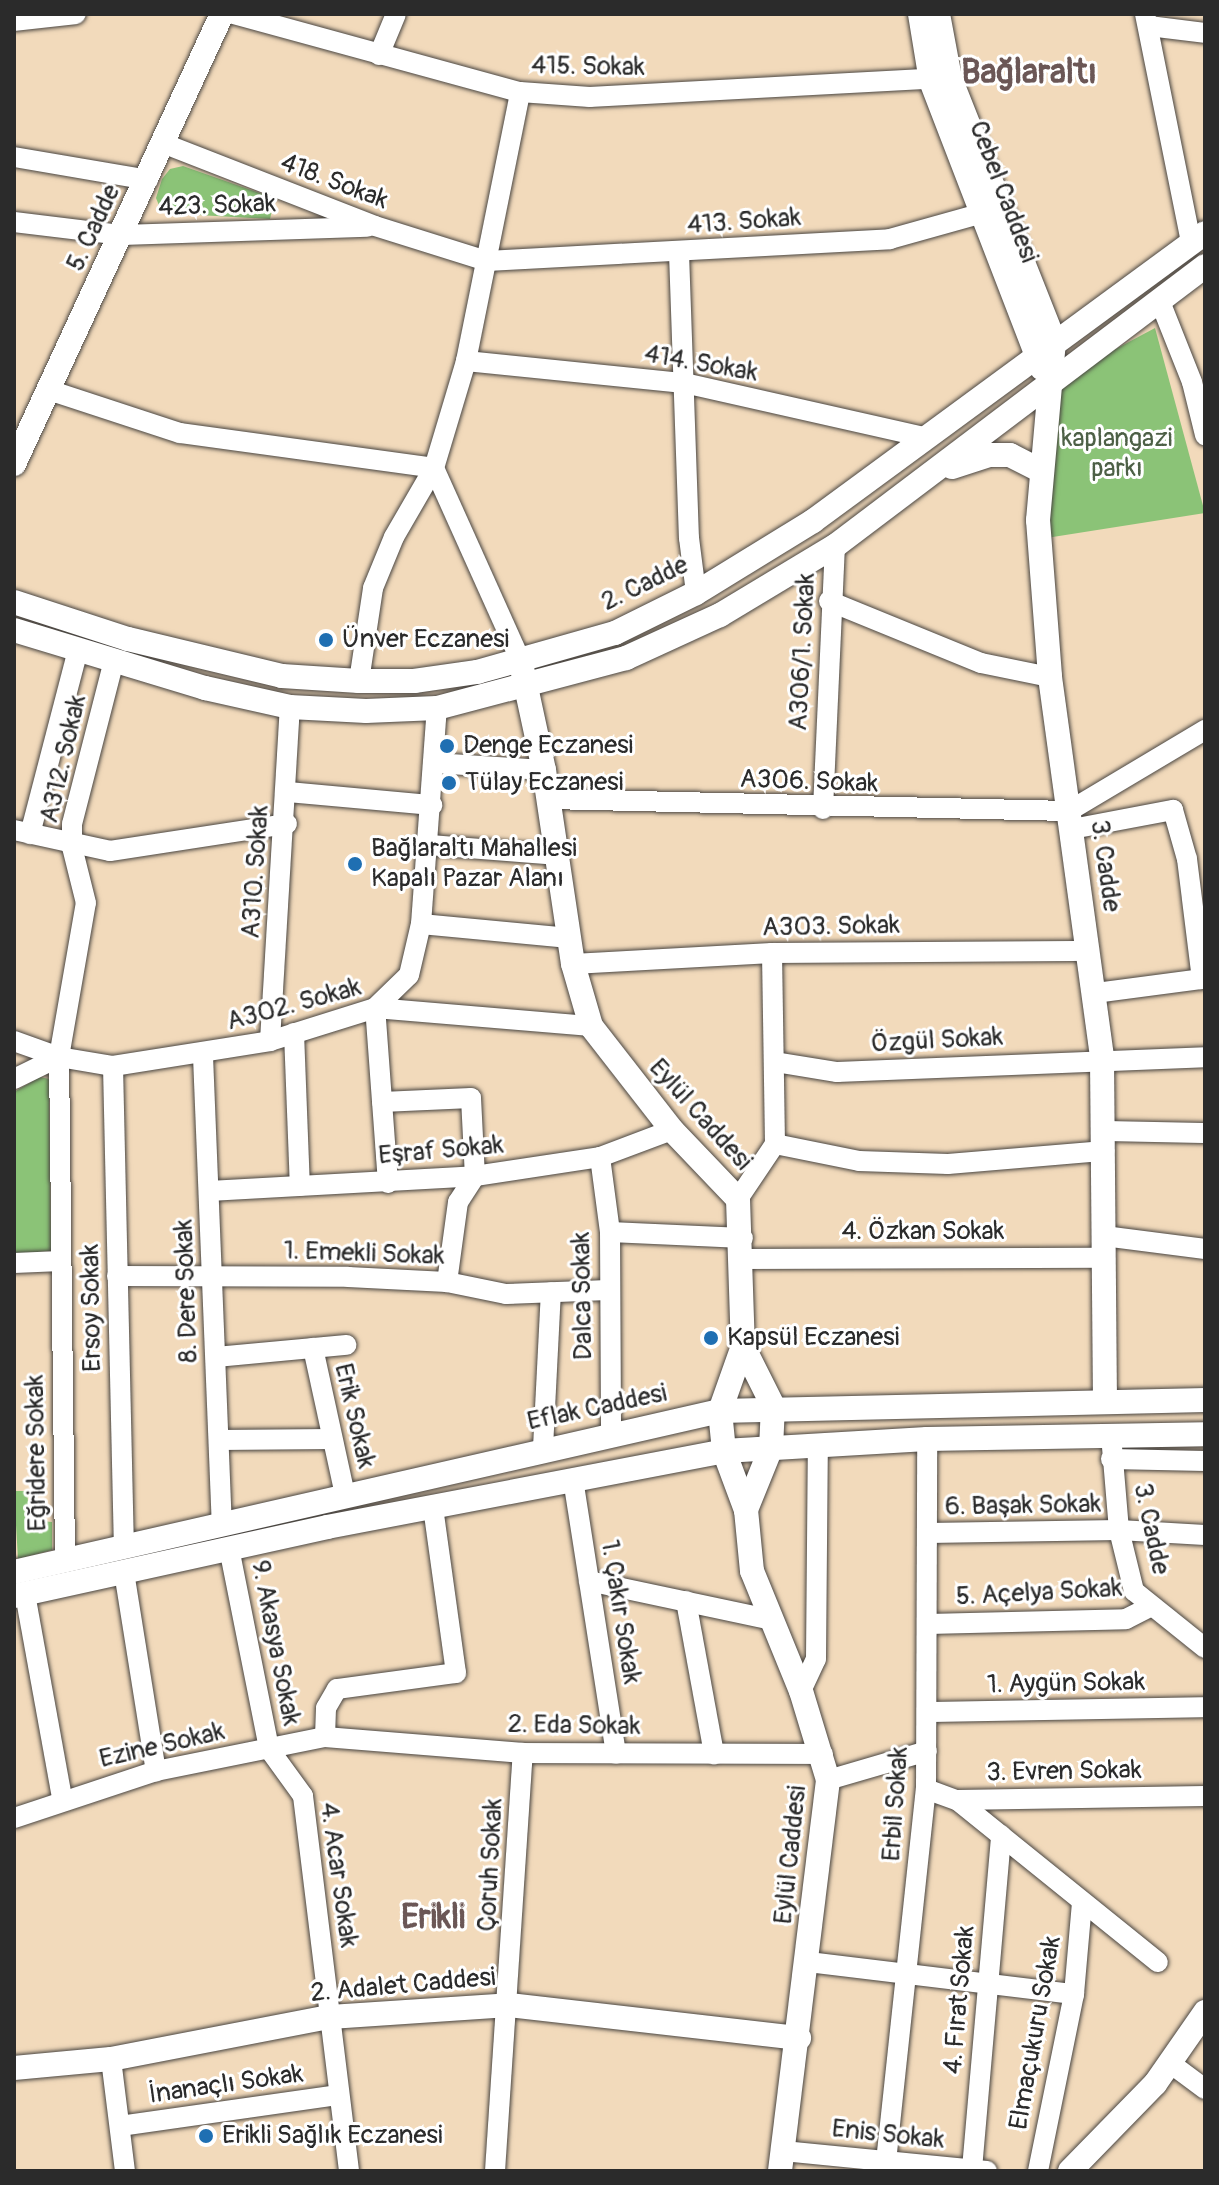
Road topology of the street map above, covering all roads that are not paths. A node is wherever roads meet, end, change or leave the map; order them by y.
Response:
1 (76, 14) edge
2 (222, 14) edge
3 (234, 14) edge
4 (396, 14) edge
5 (920, 14) edge
6 (938, 14) edge
7 (25, 19) edge
8 (1147, 20) edge
9 (1205, 33) edge
10 (379, 55) junction
11 (940, 80) junction
12 (520, 92) junction
13 (165, 144) junction
14 (14, 157) edge
15 (148, 180) junction
16 (990, 212) junction
17 (14, 222) edge
18 (375, 226) junction
19 (122, 235) junction
20 (1198, 238) edge
21 (679, 253) junction
22 (487, 261) junction
23 (1205, 266) edge
24 (1035, 295) junction
25 (1159, 299) junction
26 (1088, 319) junction
27 (1045, 348) junction
28 (466, 361) junction
29 (1199, 381) edge
30 (684, 383) junction
31 (1050, 384) junction
32 (49, 390) junction
33 (1205, 435) edge
34 (924, 437) junction
35 (14, 464) edge
36 (434, 468) junction
37 (1042, 471) junction
38 (929, 476) junction
39 (835, 546) junction
40 (696, 593) junction
41 (829, 601) junction
42 (14, 602) edge
43 (14, 630) edge
44 (78, 650) junction
45 (520, 659) junction
46 (114, 661) junction
47 (1050, 677) junction
48 (359, 681) junction
49 (528, 687) junction
50 (290, 707) junction
51 (437, 708) junction
52 (1205, 730) edge
53 (434, 763) junction
54 (544, 770) junction
55 (288, 792) junction
56 (548, 799) junction
57 (432, 805) junction
58 (823, 809) junction
59 (1070, 820) junction
60 (287, 824) junction
61 (22, 832) edge
62 (430, 845) junction
63 (72, 847) junction
64 (556, 855) junction
65 (421, 924) junction
66 (569, 938) junction
67 (1089, 951) junction
68 (772, 953) junction
69 (573, 964) junction
70 (1095, 993) junction
71 (375, 1008) junction
72 (591, 1026) junction
73 (294, 1033) junction
74 (14, 1041) edge
75 (270, 1041) junction
76 (203, 1056) junction
77 (59, 1057) junction
78 (1205, 1057) edge
79 (1102, 1059) junction
80 (775, 1062) junction
81 (113, 1066) junction
82 (14, 1079) edge
83 (382, 1102) junction
84 (672, 1130) junction
85 (1205, 1133) edge
86 (1104, 1141) junction
87 (775, 1144) junction
88 (600, 1157) junction
89 (475, 1176) junction
90 (388, 1183) junction
91 (300, 1186) junction
92 (209, 1191) junction
93 (738, 1199) junction
94 (610, 1232) junction
95 (1104, 1247) junction
96 (743, 1248) junction
97 (1205, 1249) edge
98 (61, 1261) junction
99 (14, 1263) edge
100 (212, 1275) junction
101 (117, 1276) junction
102 (447, 1282) junction
103 (608, 1290) junction
104 (551, 1292) junction
105 (346, 1345) dead end
106 (743, 1346) junction
107 (313, 1348) junction
108 (216, 1357) junction
109 (1105, 1400) junction
110 (1205, 1400) edge
111 (773, 1406) junction
112 (720, 1411) junction
113 (1205, 1434) edge
114 (611, 1435) junction
115 (332, 1439) junction
116 (927, 1439) junction
117 (219, 1440) junction
118 (818, 1445) junction
119 (1111, 1447) junction
120 (543, 1448) junction
121 (771, 1448) junction
122 (724, 1451) junction
123 (1205, 1461) edge
124 (573, 1479) junction
125 (345, 1495) junction
126 (433, 1507) junction
127 (746, 1510) junction
128 (1119, 1530) junction
129 (928, 1533) junction
130 (1205, 1535) edge
131 (226, 1536) junction
132 (65, 1560) junction
133 (124, 1560) junction
134 (589, 1581) junction
135 (18, 1587) edge
136 (686, 1601) junction
137 (1151, 1606) junction
138 (768, 1619) junction
139 (928, 1624) junction
140 (1205, 1648) edge
141 (801, 1691) junction
142 (1205, 1707) edge
143 (927, 1712) junction
144 (325, 1737) junction
145 (269, 1749) junction
146 (927, 1751) junction
147 (523, 1753) junction
148 (616, 1754) junction
149 (714, 1754) junction
150 (823, 1754) junction
151 (156, 1771) junction
152 (828, 1780) junction
153 (926, 1789) junction
154 (1205, 1796) edge
155 (62, 1798) junction
156 (957, 1800) junction
157 (14, 1818) edge
158 (1001, 1835) junction
159 (1082, 1903) junction
160 (808, 1962) junction
161 (1158, 1962) dead end
162 (905, 1974) junction
163 (987, 1984) junction
164 (1074, 1994) junction
165 (509, 2005) junction
166 (1205, 2012) edge
167 (330, 2017) junction
168 (799, 2038) junction
169 (111, 2059) junction
170 (1170, 2063) junction
171 (14, 2068) edge
172 (1205, 2089) edge
173 (339, 2095) junction
174 (120, 2126) junction
175 (781, 2161) edge
176 (885, 2165) edge
177 (980, 2170) edge
178 (125, 2171) edge
179 (349, 2171) edge
180 (495, 2171) edge
181 (1038, 2171) edge
182 (1070, 2171) edge

1 - 7 street
2 - 13 main road, 5. Cadde
3 - 10 street, 415. Sokak
4 - 10 street
5 - 11 main road, Cebel Caddesi
6 - 11 main road, Cebel Caddesi
8 - 9 street
8 - 20 street
10 - 12 street, 415. Sokak
11 - 12 street, 415. Sokak
11 - 16 main road, Cebel Caddesi
12 - 22 street
13 - 15 main road, 5. Cadde
13 - 18 street, 418. Sokak
14 - 15 street
15 - 19 main road, 5. Cadde
16 - 21 street, 413. Sokak
16 - 24 main road, Cebel Caddesi
16 - 27 main road, Cebel Caddesi
17 - 19 street, 423. Sokak
18 - 19 street, 423. Sokak
18 - 22 street, 418. Sokak
19 - 32 main road, 5. Cadde
20 - 26 main road, 2. Cadde
21 - 22 street, 413. Sokak
21 - 30 street
22 - 28 street
23 - 25 main road
24 - 26 main road
24 - 27 main road, Cebel Caddesi
25 - 29 street
25 - 31 main road
26 - 27 main road, 2. Cadde
27 - 31 main road, 3. Cadde
27 - 34 main road, 2. Cadde
28 - 30 street, 414. Sokak
28 - 36 street
29 - 33 street
30 - 34 street, 414. Sokak
30 - 40 street
31 - 37 main road, 3. Cadde
31 - 38 main road
32 - 35 main road, 5. Cadde
32 - 36 street
34 - 40 main road, 2. Cadde
36 - 45 street
36 - 48 street
37 - 38 main road
37 - 47 main road, 3. Cadde
38 - 39 main road
39 - 41 street, A306/1. Sokak
39 - 49 main road
40 - 45 main road, 2. Cadde
41 - 47 street
41 - 58 street, A306/1. Sokak
42 - 48 main road, 2. Cadde
43 - 44 main road
44 - 46 main road
44 - 61 street
45 - 48 main road, 2. Cadde
45 - 49 main road
46 - 50 main road
46 - 63 street, A312. Sokak
47 - 59 main road, 3. Cadde
49 - 51 main road
49 - 54 main road
50 - 51 main road
50 - 55 street, A310. Sokak
51 - 53 street
52 - 59 street
53 - 54 street
53 - 57 street
54 - 56 main road
55 - 57 street
55 - 60 street, A310. Sokak
56 - 58 street, A306. Sokak
56 - 64 main road
57 - 62 street
58 - 59 street, A306. Sokak
59 - 67 main road, 3. Cadde
59 - 70 street, A306. Sokak
60 - 63 street
60 - 75 street, A310. Sokak
61 - 63 street
62 - 64 street
62 - 65 street
63 - 77 street, A312. Sokak
64 - 66 main road
65 - 66 street
65 - 71 street
66 - 69 main road
67 - 68 street, A303. Sokak
67 - 70 main road, 3. Cadde
68 - 69 street, A303. Sokak
68 - 80 street
69 - 72 main road
70 - 79 main road, 3. Cadde
71 - 72 street, A302. Sokak
71 - 73 street, A302. Sokak
71 - 83 street
72 - 84 main road, Eylül Caddesi
73 - 75 street, A302. Sokak
73 - 91 street
74 - 77 street, A302. Sokak
75 - 76 street, A302. Sokak
76 - 81 street, A302. Sokak
76 - 92 street, 8. Dere Sokak
77 - 81 street, A302. Sokak
77 - 82 street
77 - 98 street, Eğridere Sokak
78 - 79 street, Özgül Sokak
79 - 80 street, Özgül Sokak
79 - 86 main road, 3. Cadde
80 - 87 street
81 - 101 street, Ersoy Sokak
83 - 89 street
83 - 90 street
84 - 88 street, Eşraf Sokak
84 - 93 main road, Eylül Caddesi
85 - 86 street
86 - 87 street
86 - 95 main road, 3. Cadde
87 - 93 street
88 - 89 street, Eşraf Sokak
88 - 94 street, Dalca Sokak
89 - 90 street, Eşraf Sokak
89 - 102 street
90 - 91 street, Eşraf Sokak
91 - 92 street, Eşraf Sokak
92 - 100 street, 8. Dere Sokak
93 - 96 main road, Eylül Caddesi
94 - 96 street, 4. Özkan Sokak
94 - 103 street, Dalca Sokak
95 - 96 street, 4. Özkan Sokak
95 - 97 street, 4. Özkan Sokak
95 - 109 main road, 3. Cadde
96 - 106 main road, Eylül Caddesi
98 - 99 street
98 - 132 street, Eğridere Sokak
100 - 101 street, 1. Emekli Sokak
100 - 102 street, 1. Emekli Sokak
100 - 108 street, 8. Dere Sokak
101 - 133 street, Ersoy Sokak
102 - 104 street, 1. Emekli Sokak
103 - 104 street, 1. Emekli Sokak
103 - 114 street, Dalca Sokak
104 - 120 street
105 - 107 street, Erik Sokak
106 - 111 main road
106 - 112 main road
107 - 108 street, Erik Sokak
107 - 115 street, Erik Sokak
108 - 117 street, 8. Dere Sokak
109 - 110 main road, Eflak Caddesi
109 - 111 main road, Eflak Caddesi
111 - 112 main road, Eflak Caddesi
111 - 121 main road
112 - 114 main road, Eflak Caddesi
112 - 122 main road
113 - 119 main road, Eflak Caddesi
114 - 120 main road, Eflak Caddesi
115 - 117 street
115 - 125 street, Erik Sokak
116 - 118 main road, Eflak Caddesi
116 - 119 main road, Eflak Caddesi
116 - 129 street, Erbil Sokak
117 - 131 street, 8. Dere Sokak
118 - 121 main road, Eflak Caddesi
118 - 141 street
119 - 123 street
119 - 128 street, 3. Cadde
120 - 125 main road, Eflak Caddesi
121 - 122 main road, Eflak Caddesi
121 - 127 main road
122 - 124 main road, Eflak Caddesi
122 - 127 main road
124 - 126 main road, Eflak Caddesi
124 - 134 street, 1. Çakır Sokak
125 - 131 main road, Eflak Caddesi
126 - 131 main road, Eflak Caddesi
126 - 144 street
127 - 138 main road, Eylül Caddesi
128 - 129 street, 6. Başak Sokak
128 - 130 street, 6. Başak Sokak
128 - 137 street, 3. Cadde
129 - 139 street, Erbil Sokak
131 - 133 main road, Eflak Caddesi
131 - 145 street, 9. Akasya Sokak
132 - 133 main road, Eflak Caddesi
132 - 135 main road, Eflak Caddesi
133 - 135 main road, Eflak Caddesi
133 - 151 street, Ersoy Sokak
134 - 136 street
134 - 148 street, 1. Çakır Sokak
135 - 155 street
136 - 138 street
136 - 149 street
137 - 139 street, 5. Açelya Sokak
137 - 140 street, 3. Cadde
138 - 141 main road, Eylül Caddesi
139 - 143 street, Erbil Sokak
141 - 150 main road, Eylül Caddesi
142 - 143 street, 1. Aygün Sokak
143 - 146 street, Erbil Sokak
144 - 145 street, Ezine Sokak
144 - 147 street, 2. Eda Sokak
145 - 151 street, Ezine Sokak
145 - 167 street, 4. Acar Sokak
146 - 152 street
146 - 153 street, Erbil Sokak
147 - 148 street, 2. Eda Sokak
147 - 165 street, Çoruh Sokak
148 - 149 street, 2. Eda Sokak
149 - 150 street, 2. Eda Sokak
150 - 152 main road, Eylül Caddesi
151 - 155 street, Ezine Sokak
152 - 160 main road, Eylül Caddesi
153 - 156 street, 3. Evren Sokak
153 - 162 street, Erbil Sokak
154 - 156 street, 3. Evren Sokak
155 - 157 street, Ezine Sokak
156 - 158 street, Elmaçukuru Sokak
158 - 159 street, Elmaçukuru Sokak
158 - 163 street, 4. Fırat Sokak
159 - 161 street, Elmaçukuru Sokak
159 - 164 street, Elmaçukuru Sokak
160 - 162 street
160 - 168 main road, Eylül Caddesi
162 - 163 street
162 - 176 street, Erbil Sokak
163 - 164 street
163 - 177 street, 4. Fırat Sokak
164 - 181 street, Elmaçukuru Sokak
165 - 167 main road, 2. Adalet Caddesi
165 - 168 main road, 2. Adalet Caddesi
165 - 180 street, Çoruh Sokak
166 - 170 main road
167 - 169 main road, 2. Adalet Caddesi
167 - 173 street, 4. Acar Sokak
168 - 175 main road, Eylül Caddesi
169 - 171 main road, 2. Adalet Caddesi
169 - 174 street
170 - 172 street
170 - 182 main road
173 - 174 street, İnanaçlı Sokak
173 - 179 street, 4. Acar Sokak
174 - 178 street
175 - 176 street, Enis Sokak
176 - 177 street, Enis Sokak

